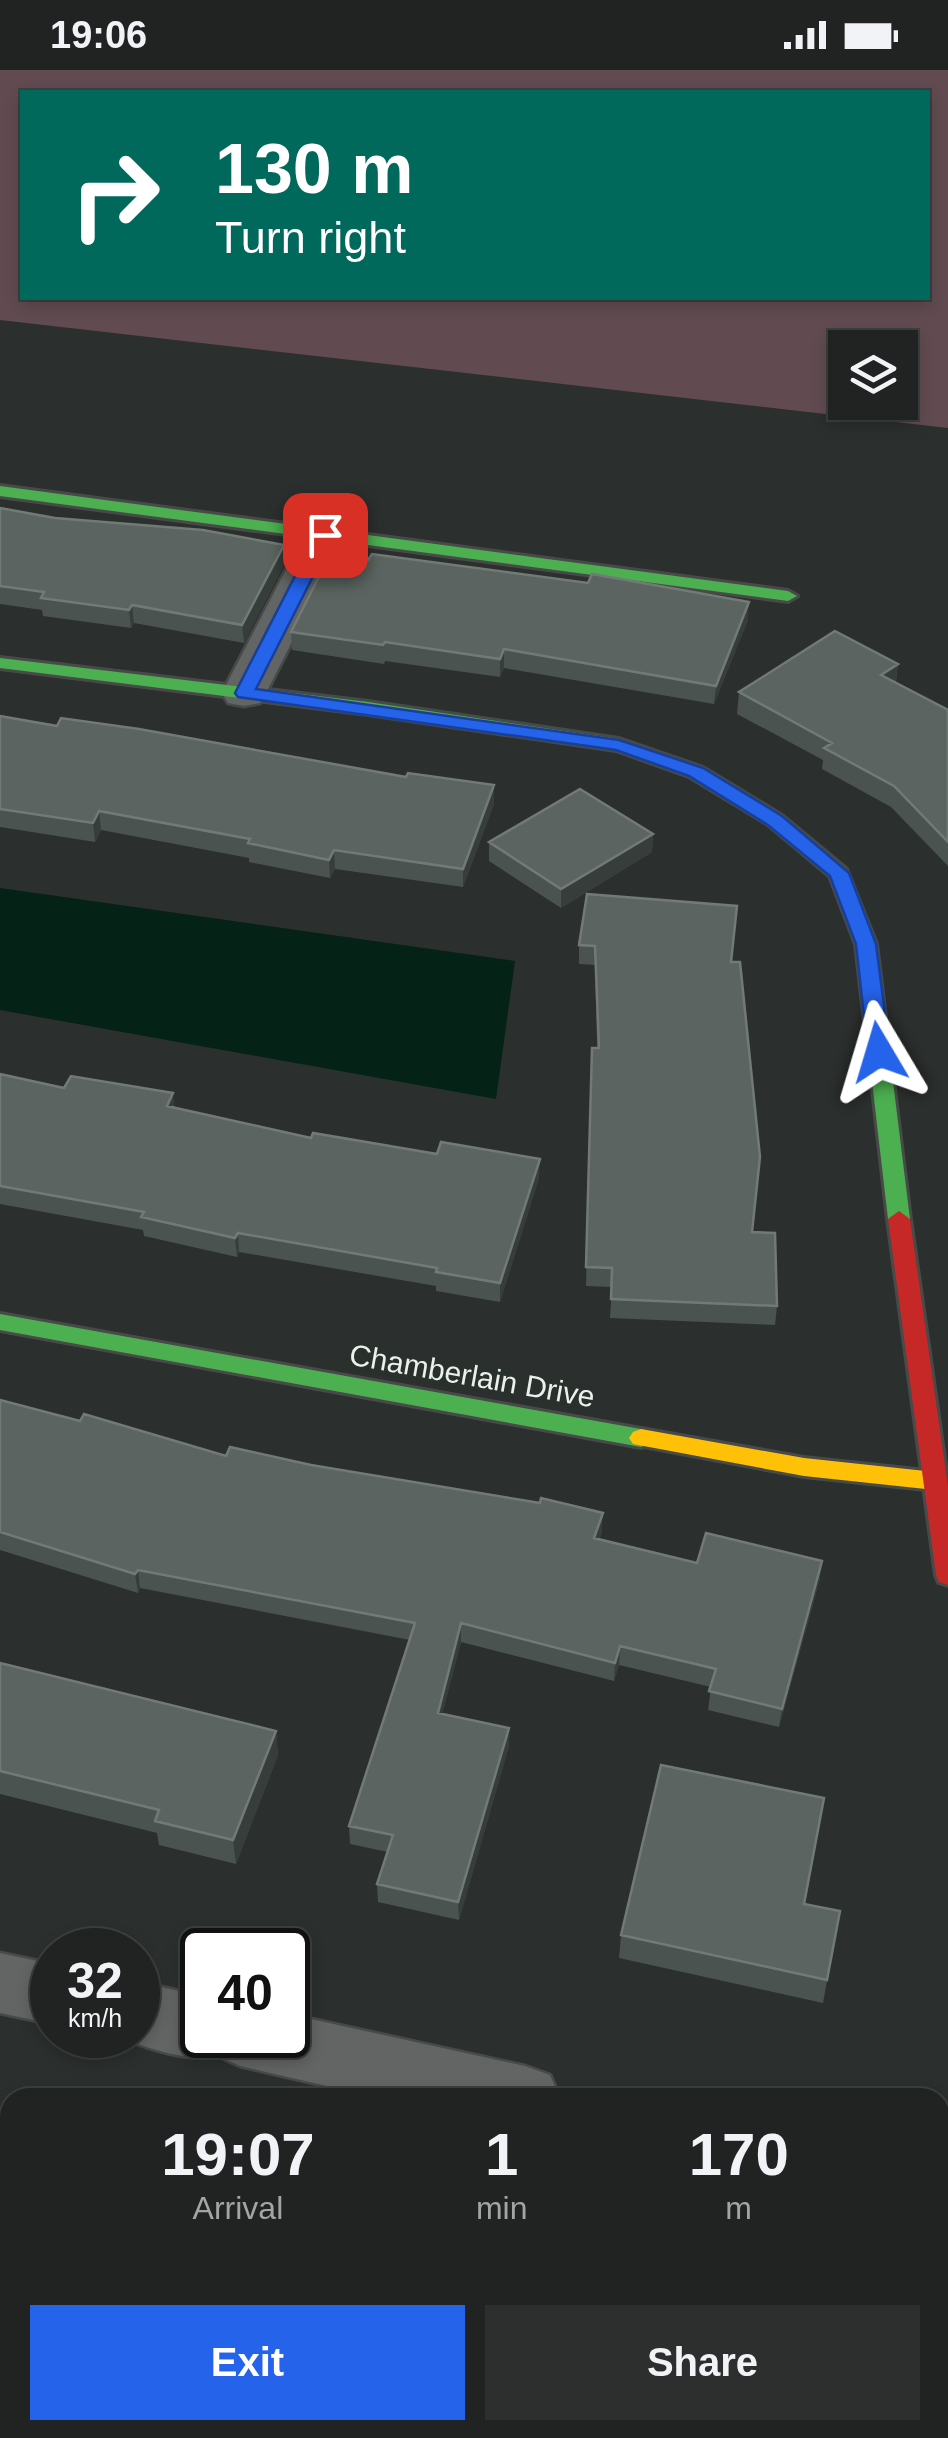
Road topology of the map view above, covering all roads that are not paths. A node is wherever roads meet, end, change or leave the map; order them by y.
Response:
1 (0, 492) edge
2 (325, 535) junction
3 (788, 596) dead end
4 (0, 663) edge
5 (244, 693) junction
6 (0, 1322) edge
7 (934, 1480) junction
8 (948, 1574) edge
9 (0, 1982) edge
10 (30, 1989) edge
11 (310, 2050) edge
12 (480, 2088) edge

1 - 2 street
2 - 3 street
2 - 5 street
4 - 5 street
5 - 7 street
6 - 7 street, Chamberlain Drive
7 - 8 street
9 - 10 street
11 - 12 street

